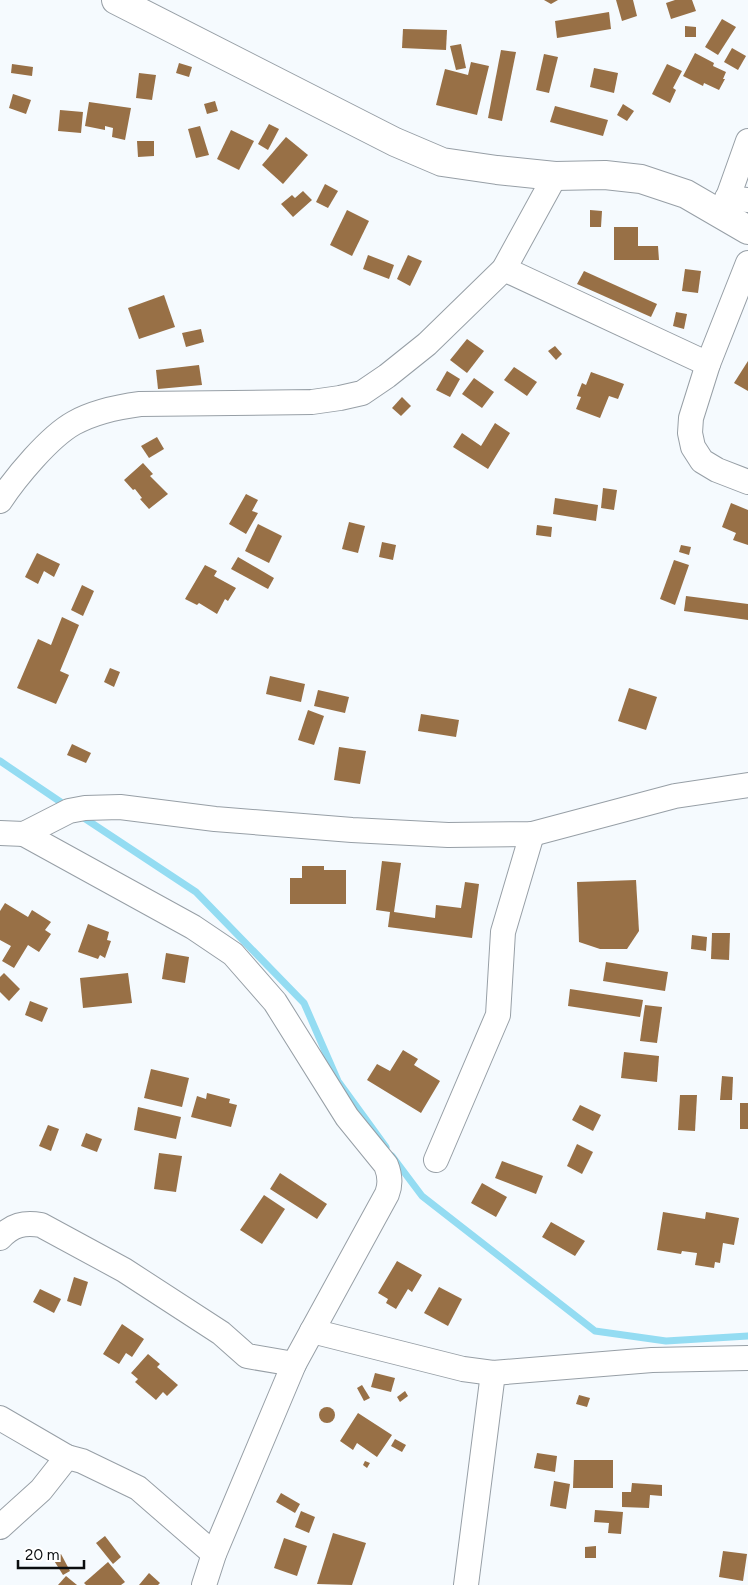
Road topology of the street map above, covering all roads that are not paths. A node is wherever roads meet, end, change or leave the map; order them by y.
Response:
1 (130, 3) edge
2 (748, 141) edge
3 (555, 176) junction
4 (732, 204) edge
5 (748, 230) edge
6 (748, 263) edge
7 (504, 269) junction
8 (708, 364) junction
9 (748, 482) edge
10 (0, 501) edge
11 (748, 785) edge
12 (0, 833) edge
13 (24, 834) junction
14 (532, 834) junction
15 (436, 1160) dead end
16 (0, 1238) edge
17 (312, 1331) junction
18 (748, 1358) edge
19 (294, 1364) junction
20 (492, 1372) junction
21 (0, 1418) edge
22 (67, 1457) junction
23 (0, 1526) edge
24 (214, 1554) junction
25 (204, 1585) edge
26 (466, 1585) edge

1 - 3 street
2 - 4 street
3 - 4 street
3 - 7 street
4 - 5 street
6 - 8 street
7 - 8 street
7 - 10 street
8 - 9 street
11 - 14 street
12 - 13 street
13 - 14 street
13 - 17 street
14 - 15 street
16 - 19 street
17 - 19 street
17 - 20 street
18 - 20 street
19 - 24 street
20 - 26 street
21 - 22 street
22 - 23 street
22 - 24 street
24 - 25 street

